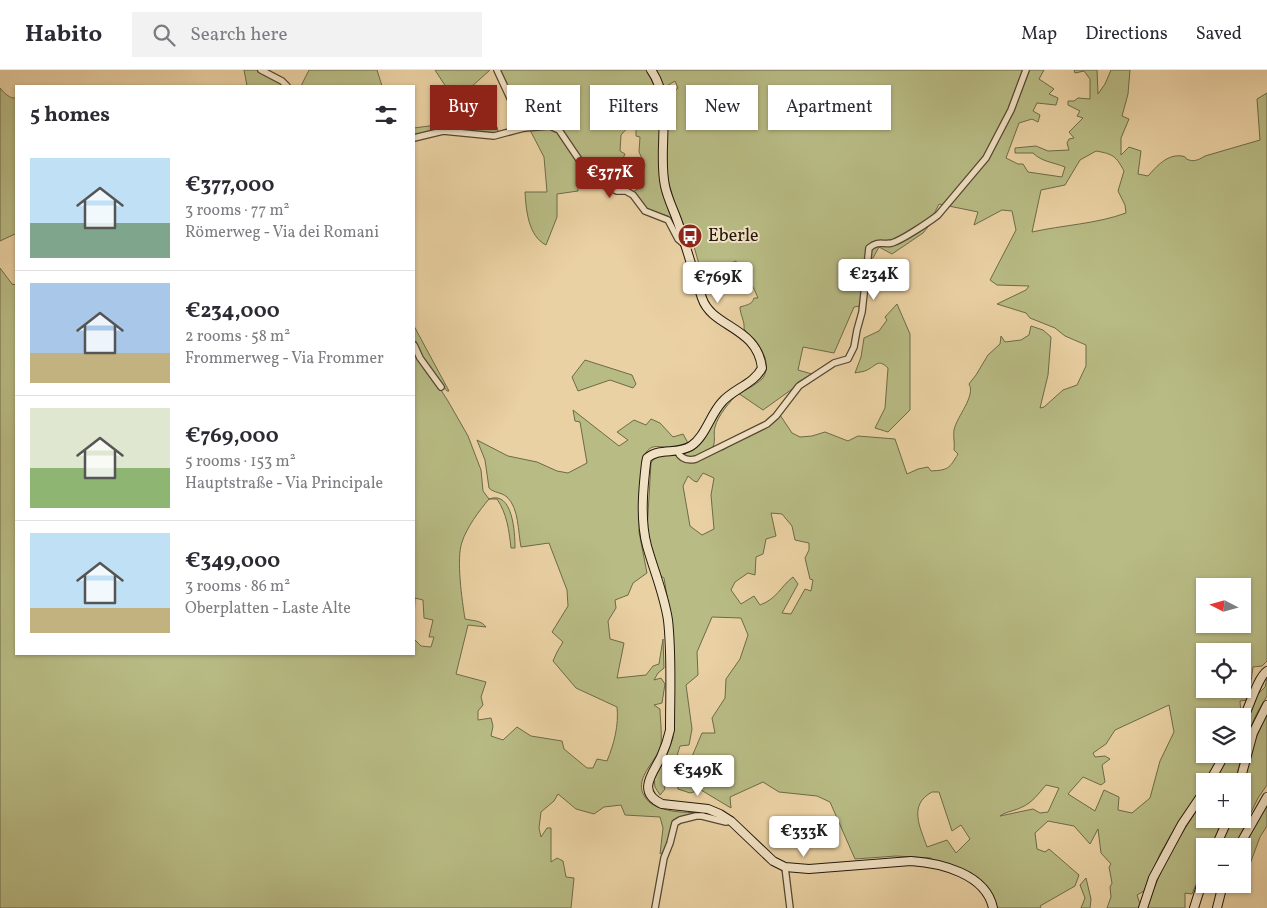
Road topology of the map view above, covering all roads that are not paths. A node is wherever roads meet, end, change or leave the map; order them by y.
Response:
1 (261, 70) edge
2 (497, 70) edge
3 (651, 70) edge
4 (1026, 70) edge
5 (286, 85) edge
6 (507, 91) edge
7 (516, 130) edge
8 (559, 130) edge
9 (415, 138) edge
10 (685, 245) junction
11 (415, 347) edge
12 (441, 387) dead end
13 (677, 451) junction
14 (1267, 671) edge
15 (1267, 705) edge
16 (1249, 708) edge
17 (1242, 773) edge
18 (1267, 796) edge
19 (1196, 803) edge
20 (731, 821) junction
21 (1243, 838) edge
22 (785, 867) junction
23 (1199, 893) edge
24 (1221, 893) edge
25 (655, 908) edge
26 (790, 908) edge
27 (993, 908) edge
28 (1143, 908) edge
29 (1194, 908) edge
30 (1217, 908) edge

1 - 5 street
2 - 6 street
3 - 10 main road
4 - 13 street
7 - 9 street
8 - 10 street
10 - 13 main road
11 - 12 street
13 - 20 main road
14 - 16 main road
15 - 17 main road
18 - 21 main road
19 - 28 main road
20 - 22 main road
20 - 25 street
22 - 26 street
22 - 27 main road
23 - 29 main road
24 - 30 main road

